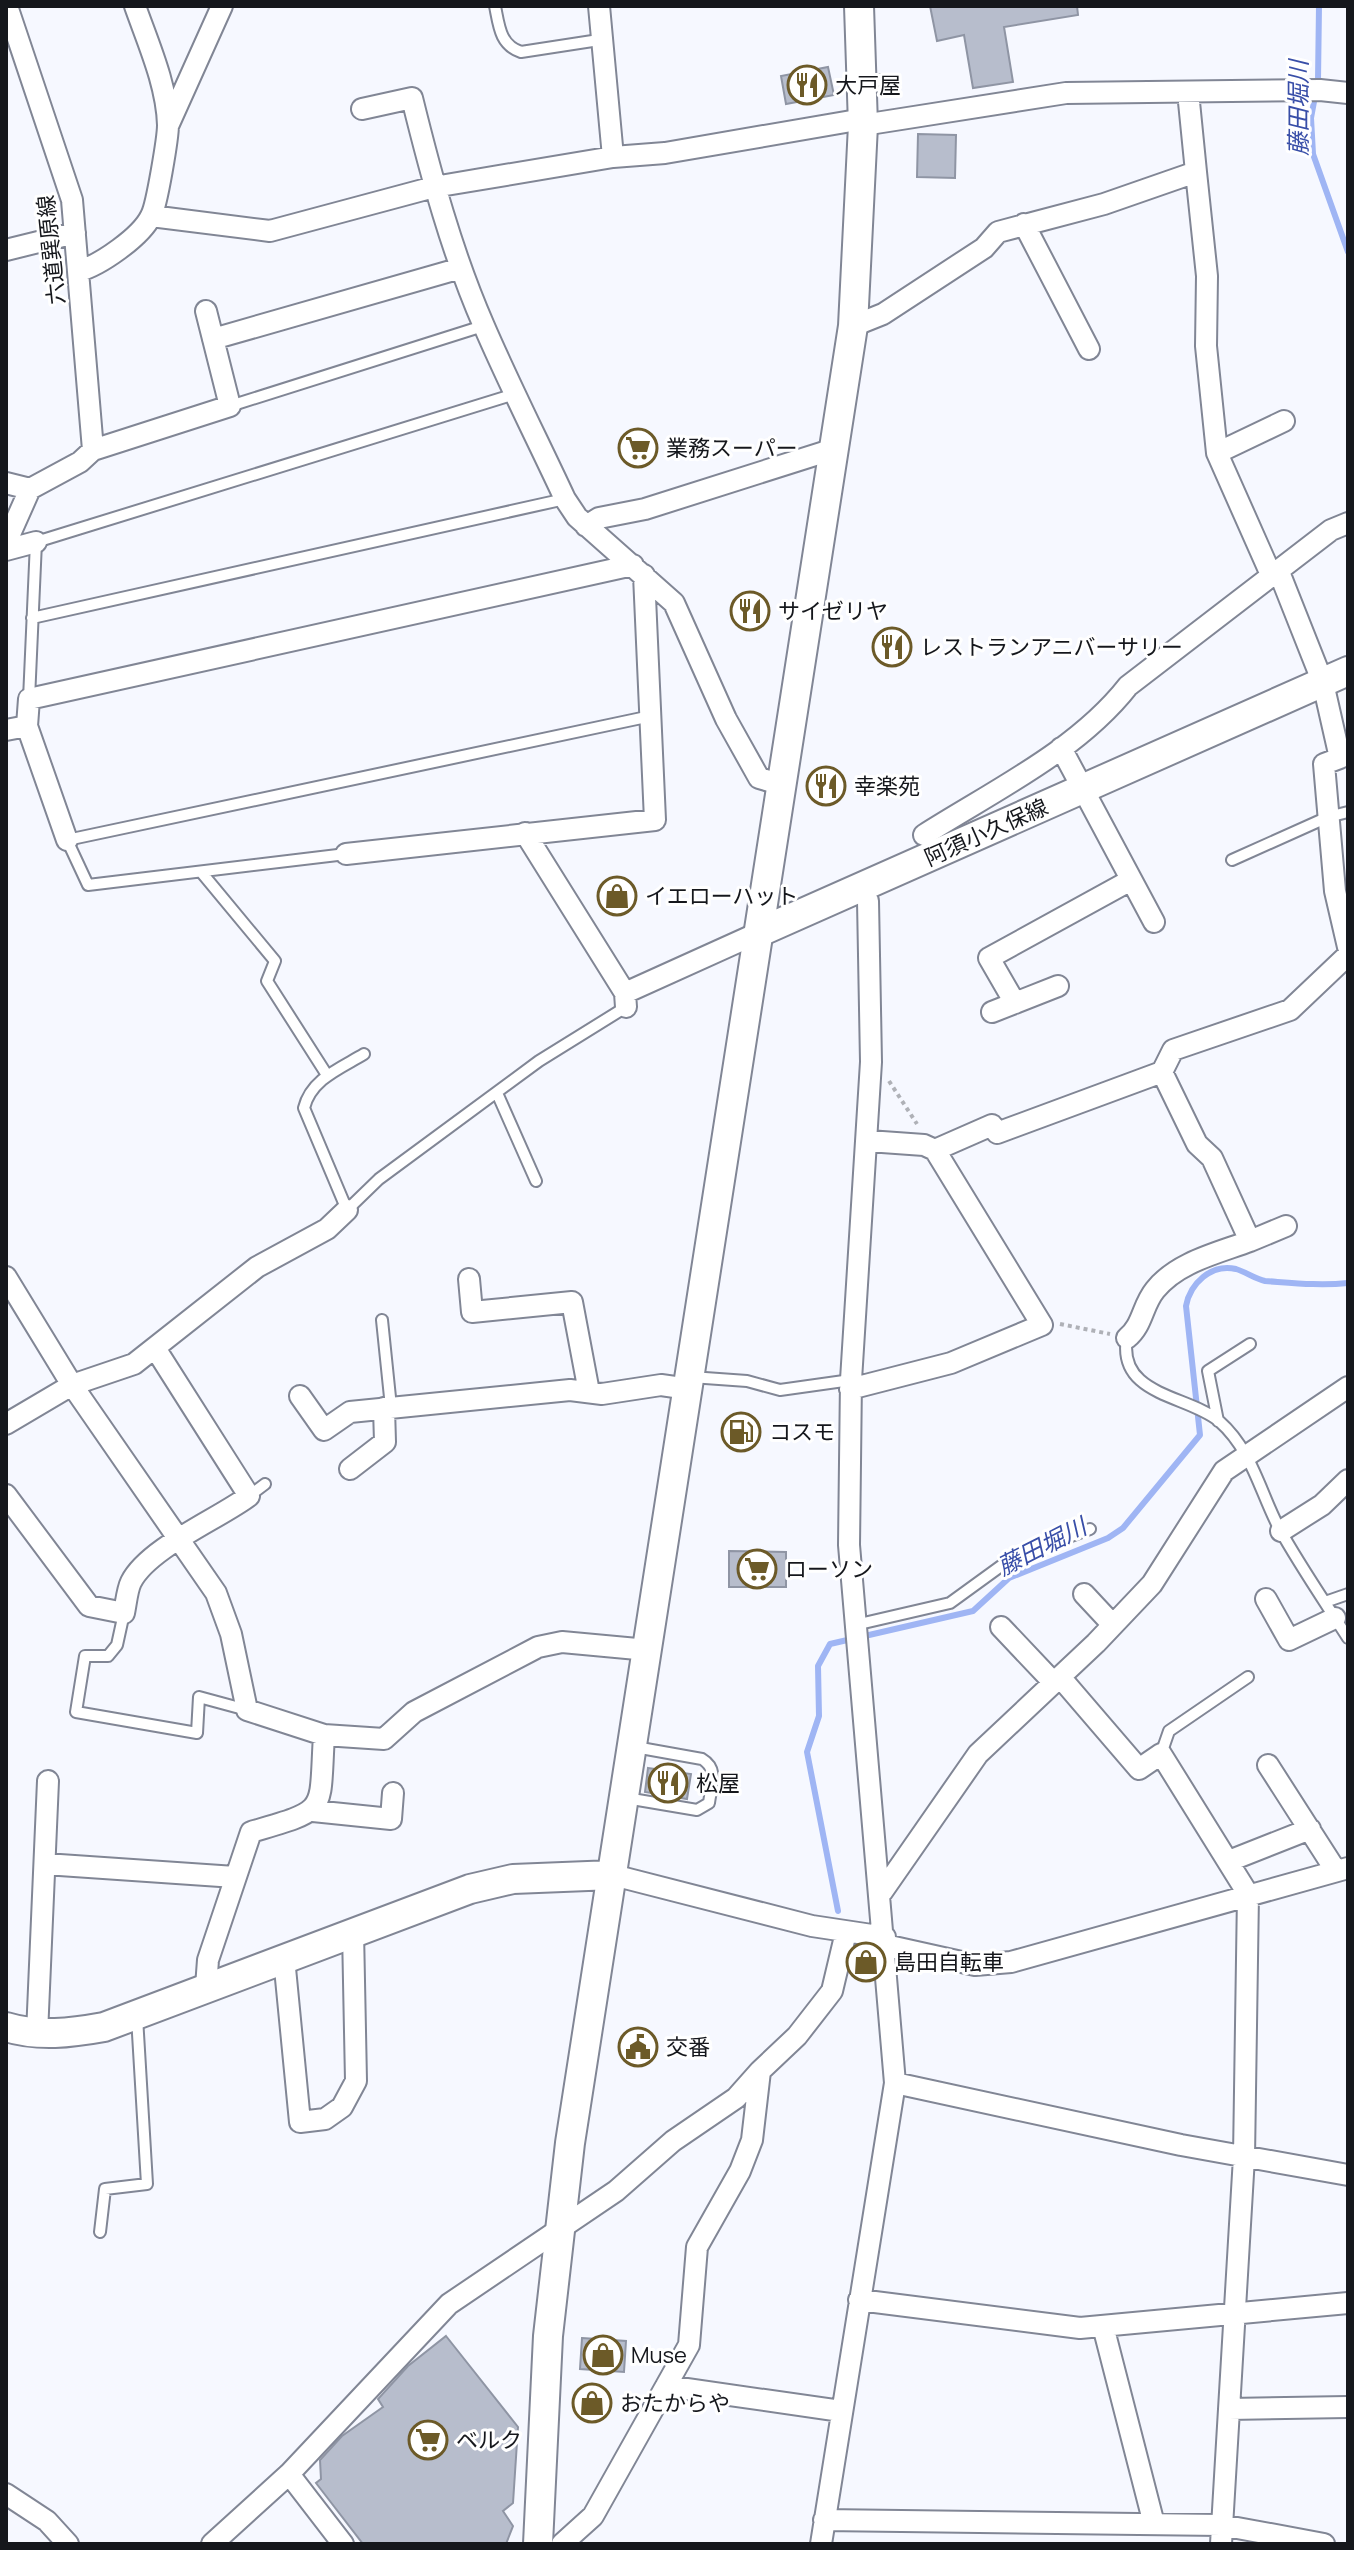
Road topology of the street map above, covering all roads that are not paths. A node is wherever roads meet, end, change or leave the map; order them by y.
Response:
1 (7, 6) edge
2 (135, 6) edge
3 (222, 6) edge
4 (495, 6) edge
5 (599, 6) edge
6 (859, 6) edge
7 (599, 40) junction
8 (1188, 92) junction
9 (1348, 93) edge
10 (362, 109) dead end
11 (863, 122) junction
12 (168, 126) junction
13 (613, 157) junction
14 (1196, 172) junction
15 (434, 187) junction
16 (151, 216) junction
17 (1024, 224) junction
18 (75, 233) junction
19 (6, 250) edge
20 (461, 268) junction
21 (79, 271) junction
22 (206, 311) dead end
23 (483, 326) junction
24 (853, 326) junction
25 (213, 339) junction
26 (1089, 349) dead end
27 (515, 394) junction
28 (230, 406) junction
29 (1284, 421) dead end
30 (834, 449) junction
31 (93, 450) junction
32 (1217, 453) junction
33 (6, 483) edge
34 (30, 489) junction
35 (565, 499) junction
36 (1348, 523) edge
37 (586, 526) junction
38 (36, 542) junction
39 (6, 543) edge
40 (6, 550) edge
41 (638, 570) junction
42 (1276, 574) junction
43 (32, 618) junction
44 (1335, 677) edge
45 (29, 699) junction
46 (651, 716) junction
47 (27, 726) junction
48 (6, 730) edge
49 (1061, 748) junction
50 (1344, 763) edge
51 (783, 785) junction
52 (1083, 789) junction
53 (1348, 812) edge
54 (1328, 817) junction
55 (525, 833) junction
56 (924, 835) dead end
57 (67, 840) junction
58 (346, 854) joint
59 (1232, 860) dead end
60 (202, 873) junction
61 (1131, 880) junction
62 (868, 901) dead end
63 (1154, 922) dead end
64 (760, 932) junction
65 (1348, 947) edge
66 (1348, 955) edge
67 (1058, 986) dead end
68 (625, 1000) junction
69 (1015, 1003) junction
70 (992, 1012) dead end
71 (364, 1054) dead end
72 (1162, 1072) junction
73 (327, 1075) junction
74 (497, 1093) junction
75 (868, 1141) junction
76 (935, 1150) junction
77 (536, 1181) dead end
78 (347, 1210) junction
79 (1286, 1226) dead end
80 (1250, 1241) junction
81 (6, 1277) edge
82 (469, 1279) dead end
83 (382, 1320) dead end
84 (1127, 1338) joint
85 (1250, 1344) dead end
86 (155, 1348) junction
87 (690, 1383) junction
88 (850, 1384) junction
89 (72, 1385) junction
90 (1348, 1387) edge
91 (589, 1392) junction
92 (300, 1396) dead end
93 (387, 1408) junction
94 (1218, 1421) junction
95 (6, 1424) edge
96 (1246, 1456) junction
97 (350, 1469) dead end
98 (1348, 1480) edge
99 (6, 1495) edge
100 (1090, 1529) dead end
101 (1281, 1531) junction
102 (181, 1537) junction
103 (1084, 1594) dead end
104 (1348, 1594) edge
105 (1266, 1599) dead end
106 (1330, 1610) junction
107 (124, 1613) junction
108 (1112, 1624) junction
109 (1001, 1627) dead end
110 (856, 1633) junction
111 (1348, 1638) edge
112 (648, 1650) junction
113 (1248, 1677) dead end
114 (1057, 1680) junction
115 (247, 1710) junction
116 (324, 1735) junction
117 (633, 1747) junction
118 (1161, 1754) junction
119 (1268, 1765) dead end
120 (48, 1781) dead end
121 (393, 1793) dead end
122 (625, 1798) junction
123 (313, 1811) junction
124 (1310, 1829) junction
125 (1229, 1861) junction
126 (45, 1864) junction
127 (1344, 1872) edge
128 (613, 1875) junction
129 (235, 1877) junction
130 (882, 1892) junction
131 (1248, 1894) junction
132 (353, 1931) junction
133 (846, 1932) junction
134 (885, 1941) junction
135 (284, 1958) junction
136 (206, 1987) junction
137 (137, 2015) junction
138 (6, 2027) edge
139 (37, 2034) junction
140 (760, 2071) junction
141 (895, 2083) junction
142 (1244, 2157) junction
143 (1348, 2175) edge
144 (558, 2231) junction
145 (100, 2232) dead end
146 (859, 2300) junction
147 (1348, 2303) edge
148 (1236, 2314) junction
149 (1103, 2326) junction
150 (666, 2386) junction
151 (1348, 2407) edge
152 (1229, 2409) junction
153 (841, 2411) junction
154 (289, 2474) junction
155 (6, 2494) edge
156 (824, 2520) junction
157 (1154, 2524) junction
158 (1221, 2535) edge
159 (68, 2544) edge
160 (212, 2544) edge
161 (343, 2544) edge
162 (538, 2544) edge
163 (562, 2544) edge
164 (821, 2544) edge
165 (1324, 2544) edge

1 - 18 street, 六道巽原線
2 - 12 street
3 - 12 street
4 - 7 lane
5 - 7 street
6 - 11 street
7 - 13 street
8 - 9 street
8 - 11 street
8 - 14 street
10 - 15 street
11 - 13 street
11 - 24 street
12 - 16 street
13 - 15 street
14 - 17 street
14 - 32 street
15 - 16 street
15 - 20 street
16 - 21 street
17 - 24 street
17 - 26 street
18 - 19 street
18 - 21 street, 六道巽原線
20 - 23 street
20 - 25 street
21 - 31 street, 六道巽原線
22 - 25 street
23 - 27 street
23 - 28 lane
24 - 30 street
25 - 28 street
27 - 35 street
27 - 38 lane
28 - 31 street
29 - 32 street
30 - 37 street
30 - 51 street
31 - 34 street
32 - 42 street
33 - 34 street
34 - 39 street
35 - 37 street
35 - 43 lane
36 - 42 street
37 - 41 street
38 - 40 street
38 - 43 lane
41 - 45 street
41 - 46 street
41 - 51 street
42 - 44 street
42 - 49 street
43 - 45 lane
44 - 50 street
44 - 52 street, 阿須小久保線
45 - 47 street
46 - 55 street
46 - 57 lane
47 - 48 street
47 - 57 street
49 - 52 street
49 - 56 street
50 - 54 street
51 - 64 street
52 - 61 street
52 - 64 street, 阿須小久保線
53 - 54 lane
54 - 59 lane
54 - 65 street
55 - 58 street
55 - 68 street
57 - 60 lane
58 - 60 lane
60 - 73 lane
61 - 63 street
61 - 69 street
62 - 75 street
64 - 68 street, 阿須小久保線
64 - 87 street
66 - 72 street
67 - 69 street
68 - 74 lane
69 - 70 street
71 - 73 lane
72 - 76 street
72 - 80 street
73 - 78 lane
74 - 77 lane
74 - 78 lane
75 - 76 street
75 - 88 street
76 - 88 street
78 - 86 street
79 - 80 street
80 - 84 street
81 - 89 street
82 - 91 street
83 - 93 lane
84 - 94 lane
85 - 94 lane
86 - 89 street
86 - 102 street
87 - 88 lane
87 - 91 street
87 - 112 street
88 - 110 street
89 - 95 street
89 - 102 street
90 - 96 street
91 - 93 street
92 - 93 street
93 - 97 street
94 - 96 lane
96 - 101 lane
96 - 108 street
98 - 101 street
99 - 107 street
100 - 110 lane
101 - 106 lane
102 - 107 street
102 - 115 street
103 - 108 street
104 - 106 lane
105 - 106 street
106 - 111 lane
107 - 115 lane
108 - 114 street
109 - 114 street
110 - 130 street
112 - 116 street
112 - 117 street
113 - 118 lane
114 - 118 street
114 - 130 street
115 - 116 street
116 - 123 street
117 - 122 street
117 - 122 lane
118 - 125 street
119 - 124 street
120 - 126 street
121 - 123 street
122 - 128 street
123 - 129 street
124 - 125 street
124 - 127 street
125 - 131 street
126 - 129 street
126 - 139 street
127 - 131 street
128 - 132 street
128 - 133 street
128 - 144 street
129 - 136 street
130 - 134 street
131 - 134 street
131 - 142 street
132 - 135 street
132 - 135 street
133 - 134 street
133 - 140 street
134 - 141 street
135 - 136 street
136 - 137 street
137 - 139 street
137 - 145 lane
138 - 139 street
140 - 144 street
140 - 150 street
141 - 142 street
141 - 146 street
142 - 143 street
142 - 148 street
144 - 154 street
144 - 162 street
146 - 149 street
146 - 153 street
147 - 148 street
148 - 149 street
148 - 152 street
149 - 157 street
150 - 153 street
150 - 163 street
151 - 152 street
152 - 158 street
153 - 156 street
154 - 160 street
154 - 161 street
155 - 159 street
156 - 157 street
156 - 164 street
157 - 158 street
158 - 165 street

